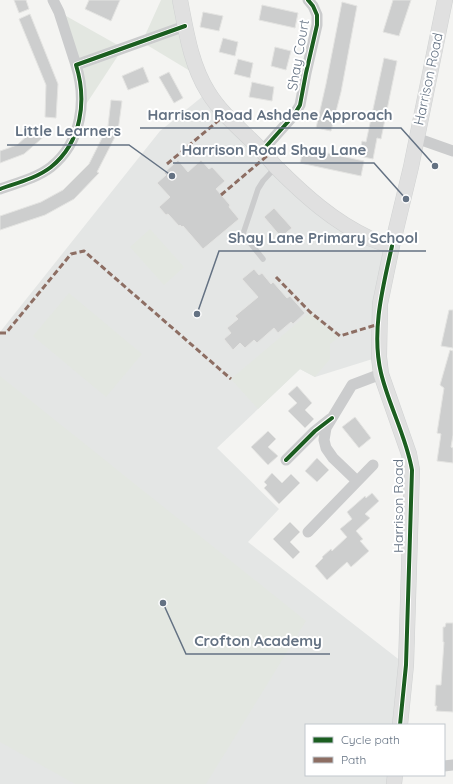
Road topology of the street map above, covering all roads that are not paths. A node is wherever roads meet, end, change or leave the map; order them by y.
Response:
1 (53, 0) edge
2 (180, 0) edge
3 (308, 0) edge
4 (445, 0) edge
5 (185, 26) junction
6 (76, 65) junction
7 (416, 138) junction
8 (262, 151) junction
9 (453, 151) edge
10 (276, 167) junction
11 (0, 188) edge
12 (392, 246) junction
13 (263, 258) dead end
14 (381, 374) junction
15 (332, 418) junction
16 (286, 460) dead end
17 (373, 465) dead end
18 (357, 481) junction
19 (308, 532) dead end
20 (400, 724) edge

1 - 6 street
2 - 5 main road
3 - 8 street, Shay Court
4 - 7 main road, Harrison Road
5 - 6 street
5 - 8 main road
6 - 11 street
7 - 9 street
7 - 12 main road, Harrison Road
8 - 10 main road
10 - 12 main road
10 - 13 lane
12 - 14 main road, Harrison Road
14 - 15 street
14 - 20 main road, Harrison Road
15 - 16 street
15 - 18 street
17 - 18 street
18 - 19 street

